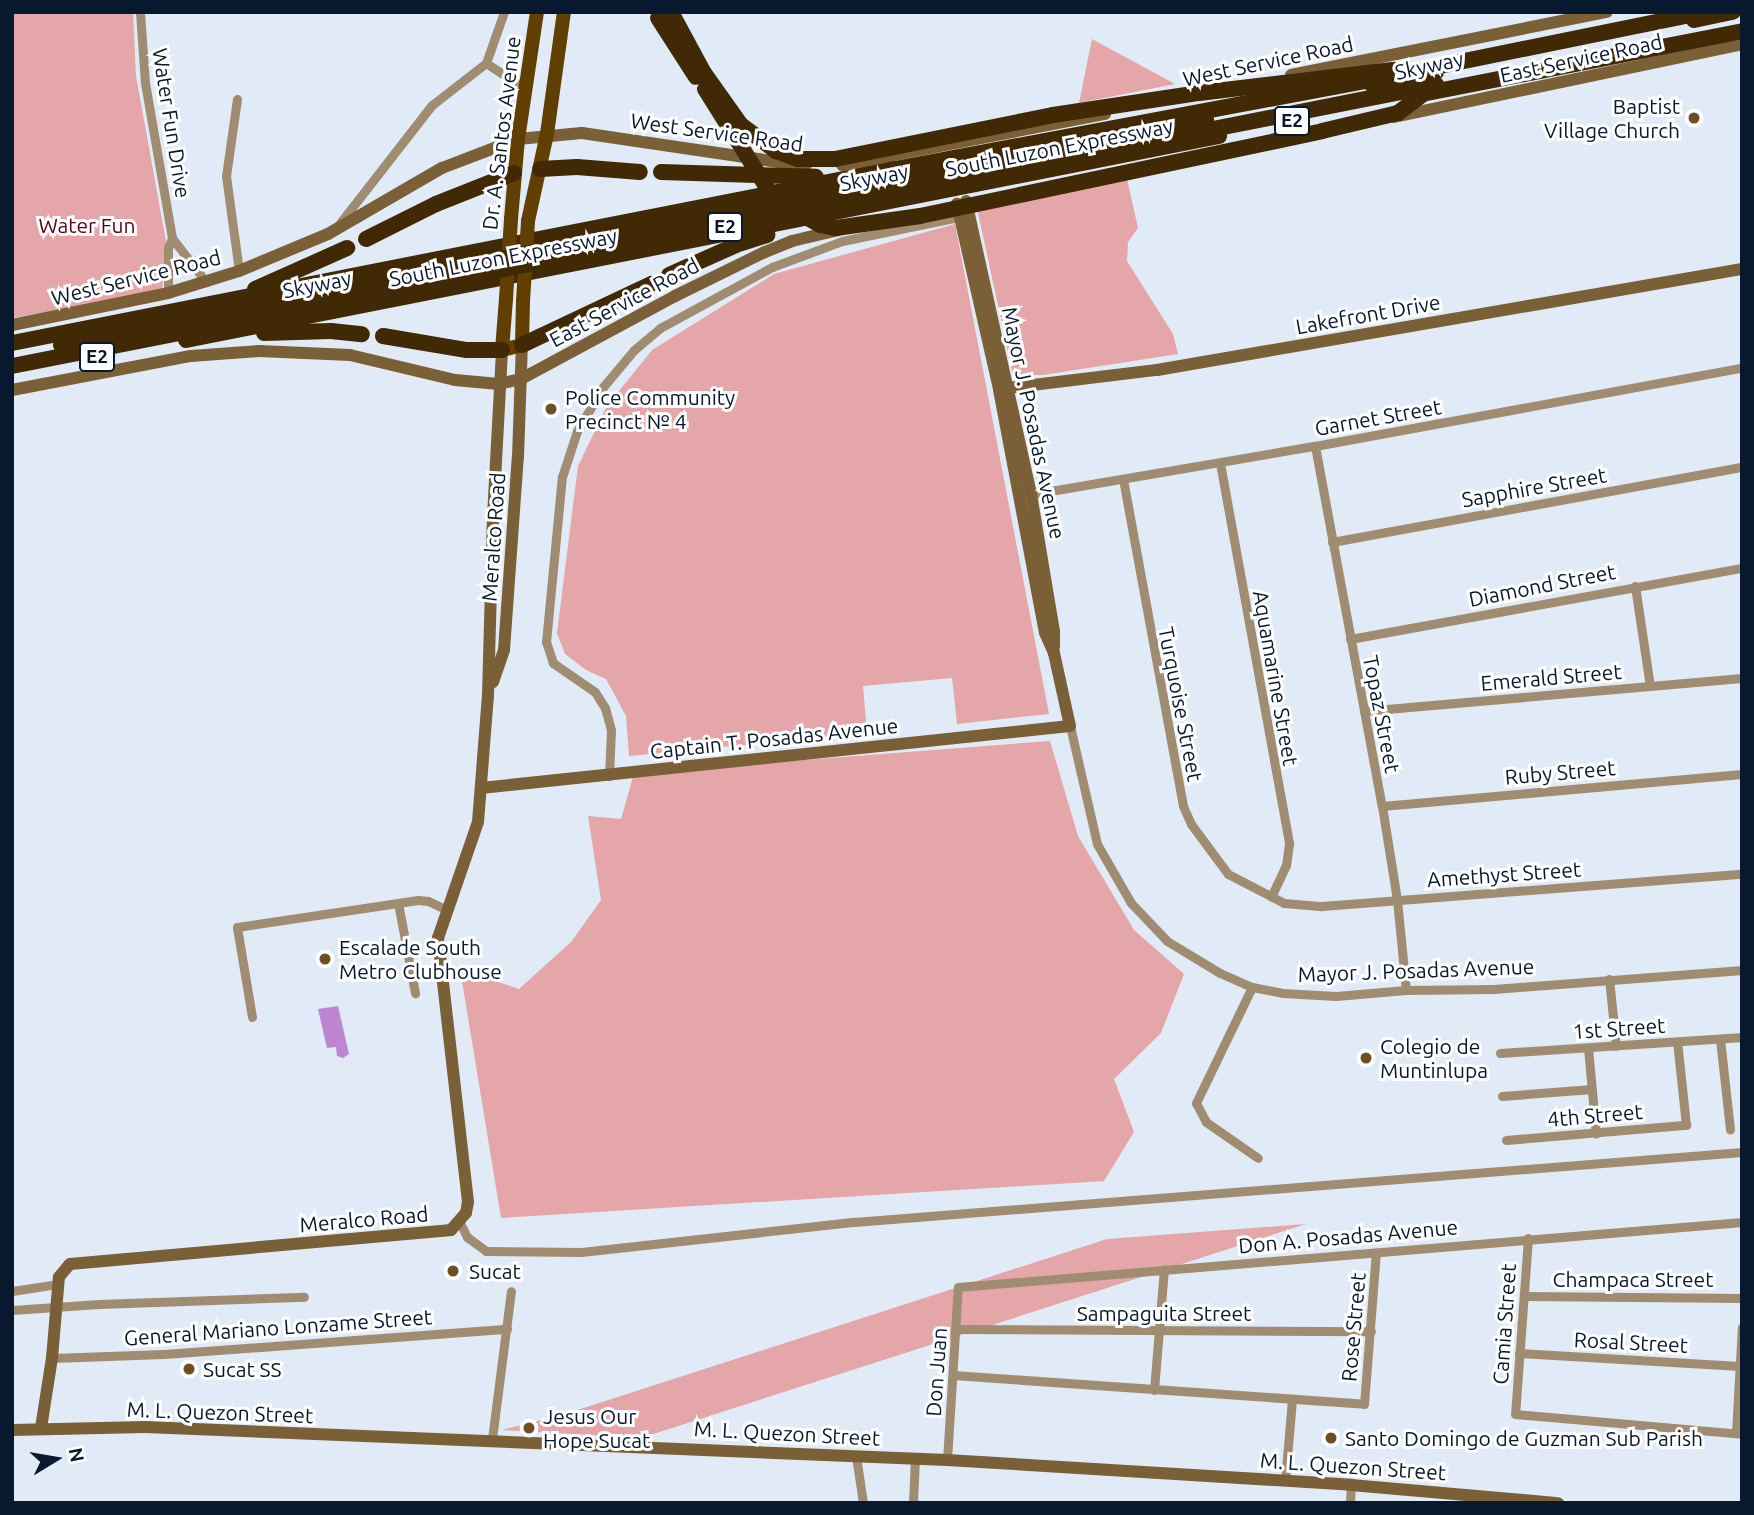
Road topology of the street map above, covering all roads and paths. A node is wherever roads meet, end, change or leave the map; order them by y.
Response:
1 (140, 12) edge
2 (504, 12) edge
3 (537, 12) edge
4 (564, 12) edge
5 (1606, 12) edge
6 (1705, 12) edge
7 (1733, 12) edge
8 (664, 15) edge
9 (1742, 23) edge
10 (1742, 31) edge
11 (1742, 44) edge
12 (486, 63) junction
13 (1436, 79) junction
14 (527, 89) junction
15 (552, 95) junction
16 (237, 99) dead end
17 (547, 134) junction
18 (518, 139) junction
19 (540, 169) junction
20 (895, 169) junction
21 (640, 172) dead end
22 (514, 173) junction
23 (661, 173) dead end
24 (962, 203) junction
25 (933, 209) junction
26 (843, 211) junction
27 (965, 216) junction
28 (328, 234) junction
29 (172, 238) junction
30 (366, 239) dead end
31 (347, 248) dead end
32 (1742, 269) edge
33 (239, 271) junction
34 (669, 275) dead end
35 (206, 282) junction
36 (651, 284) dead end
37 (168, 293) junction
38 (171, 312) junction
39 (12, 325) edge
40 (362, 334) dead end
41 (383, 336) dead end
42 (182, 341) junction
43 (12, 343) edge
44 (522, 345) junction
45 (502, 350) junction
46 (12, 355) edge
47 (12, 366) edge
48 (1742, 368) edge
49 (12, 374) edge
50 (521, 379) junction
51 (499, 384) junction
52 (1004, 388) junction
53 (12, 390) edge
54 (1315, 446) junction
55 (1220, 463) junction
56 (1742, 467) edge
57 (1123, 479) junction
58 (1026, 495) junction
59 (1332, 542) junction
60 (1742, 568) edge
61 (1635, 586) junction
62 (1350, 639) junction
63 (1742, 678) edge
64 (1650, 687) junction
65 (488, 695) junction
66 (1364, 711) junction
67 (1070, 723) junction
68 (609, 772) junction
69 (1742, 775) edge
70 (481, 786) junction
71 (1382, 806) junction
72 (1742, 874) edge
73 (1271, 897) junction
74 (1397, 900) junction
75 (398, 903) junction
76 (447, 910) junction
77 (1742, 970) edge
78 (1609, 979) junction
79 (1252, 986) junction
80 (1406, 990) junction
81 (415, 993) dead end
82 (252, 1017) dead end
83 (1742, 1037) edge
84 (1720, 1039) junction
85 (1677, 1041) junction
86 (1616, 1046) junction
87 (1588, 1048) junction
88 (1500, 1053) dead end
89 (1592, 1089) junction
90 (1502, 1096) dead end
91 (1730, 1129) dead end
92 (1596, 1134) junction
93 (1507, 1140) dead end
94 (1742, 1153) edge
95 (1258, 1158) dead end
96 (1742, 1222) edge
97 (460, 1223) junction
98 (1528, 1238) junction
99 (1376, 1252) junction
100 (1164, 1269) junction
101 (58, 1284) junction
102 (958, 1287) joint
103 (12, 1291) edge
104 (510, 1291) dead end
105 (1524, 1296) junction
106 (304, 1297) dead end
107 (1742, 1297) edge
108 (54, 1307) junction
109 (12, 1310) edge
110 (1742, 1327) edge
111 (507, 1329) junction
112 (957, 1329) junction
113 (1159, 1331) junction
114 (1371, 1331) junction
115 (1519, 1353) junction
116 (52, 1358) junction
117 (1740, 1366) junction
118 (953, 1375) junction
119 (1154, 1390) junction
120 (1292, 1399) junction
121 (41, 1428) junction
122 (12, 1430) edge
123 (1739, 1434) edge
124 (492, 1439) junction
125 (856, 1456) junction
126 (915, 1458) junction
127 (947, 1460) junction
128 (1285, 1480) junction
129 (1352, 1485) junction
130 (863, 1503) edge
131 (913, 1503) edge
132 (1350, 1503) edge
133 (1558, 1503) edge

1 - 29 street, Water Fun Drive
2 - 12 street
3 - 14 main road, Dr. A. Santos Avenue
4 - 15 main road, Dr. A. Santos Avenue
5 - 17 main road, West Service Road
6 - 20 highway, South Luzon Expressway / E2
7 - 13 highway, Skyway / E2
8 - 13 highway, bridge
8 - 13 highway, bridge
9 - 13 highway, Skyway / E2
10 - 26 highway, South Luzon Expressway / E2
11 - 24 main road, East Service Road
12 - 14 street
12 - 28 street
13 - 46 highway, Skyway / E2, bridge
13 - 47 highway, Skyway / E2, bridge
14 - 15 main road
14 - 18 main road, Dr. A. Santos Avenue
15 - 17 main road, Dr. A. Santos Avenue
16 - 33 street
17 - 18 main road, West Service Road
17 - 19 main road, Dr. A. Santos Avenue
18 - 22 main road, Dr. A. Santos Avenue
18 - 28 main road, West Service Road
19 - 21 highway
19 - 22 main road
19 - 44 main road, Dr. A. Santos Avenue, bridge
20 - 23 highway
20 - 38 highway, South Luzon Expressway / E2
22 - 30 highway
22 - 45 main road, Dr. A. Santos Avenue, bridge
24 - 25 main road, East Service Road
24 - 27 main road, Mayor J. Posadas Avenue
25 - 27 main road
25 - 50 main road, East Service Road
26 - 34 highway
26 - 42 highway, South Luzon Expressway / E2
27 - 52 main road, Mayor J. Posadas Avenue
27 - 68 street
28 - 33 main road, West Service Road
29 - 35 street, Water Fun Drive
29 - 37 street, Water Fun Drive
31 - 38 highway
32 - 52 main road, Lakefront Drive
33 - 35 main road, West Service Road
35 - 37 main road, West Service Road
36 - 44 highway
37 - 39 main road, West Service Road
38 - 43 highway, South Luzon Expressway / E2
40 - 42 highway
41 - 45 highway
42 - 49 highway, South Luzon Expressway / E2
44 - 45 main road
44 - 50 main road, Dr. A. Santos Avenue
45 - 51 main road, Dr. A. Santos Avenue
48 - 54 street, Garnet Street
50 - 51 main road, East Service Road
50 - 65 main road, Meralco Road
51 - 53 main road, East Service Road
51 - 65 main road, Meralco Road
52 - 58 main road, Mayor J. Posadas Avenue
54 - 55 street, Garnet Street
54 - 59 street, Topaz Street
55 - 57 street, Garnet Street
55 - 73 street, Aquamarine Street
56 - 59 street, Sapphire Street
57 - 58 street, Garnet Street
57 - 73 street, Turquoise Street
58 - 67 main road, Mayor J. Posadas Avenue
59 - 62 street, Topaz Street
60 - 61 street, Diamond Street
61 - 62 street, Diamond Street
61 - 64 street
62 - 66 street, Topaz Street
63 - 64 street, Emerald Street
64 - 66 street, Emerald Street
65 - 70 main road, Meralco Road
66 - 71 street, Topaz Street
67 - 68 main road, Captain T. Posadas Avenue
67 - 79 street, Mayor J. Posadas Avenue
68 - 70 main road, Captain T. Posadas Avenue
69 - 71 street, Ruby Street
70 - 76 main road, Meralco Road
71 - 74 street, Topaz Street
72 - 74 street, Amethyst Street
73 - 74 street, Amethyst Street
74 - 80 street, Topaz Street
75 - 76 street
75 - 81 street
75 - 82 street
76 - 97 main road, Meralco Road
77 - 78 street, Mayor J. Posadas Avenue
78 - 80 street, Mayor J. Posadas Avenue
78 - 86 street
79 - 80 street, Mayor J. Posadas Avenue
79 - 95 street
83 - 84 street, 1st Street
84 - 85 street, 1st Street
84 - 91 street
85 - 86 street, 1st Street
85 - 92 street, 4th Street
86 - 87 street, 1st Street
87 - 88 street, 1st Street
87 - 89 street
89 - 90 street
89 - 92 street
92 - 93 street, 4th Street
94 - 97 street
96 - 98 street, Don A. Posadas Avenue
97 - 101 main road, Meralco Road
98 - 99 street, Don A. Posadas Avenue
98 - 105 street, Camia Street
99 - 100 street, Don A. Posadas Avenue
99 - 114 street, Rose Street
100 - 102 street, Don A. Posadas Avenue
100 - 113 street
101 - 103 street
101 - 108 main road
102 - 112 street, Don Juan
104 - 111 street
105 - 107 street, Champaca Street
105 - 115 street, Camia Street
106 - 108 street
108 - 109 street
108 - 116 main road
110 - 117 street
111 - 116 street, General Mariano Lonzame Street
111 - 124 street
112 - 113 street, Sampaguita Street
112 - 118 street, Don Juan
113 - 114 street, Sampaguita Street
113 - 119 street
114 - 120 street, Rose Street
115 - 117 street, Rosal Street
115 - 123 street, Camia Street
116 - 121 main road
117 - 123 street
118 - 119 street
118 - 127 street, Don Juan
119 - 120 street
120 - 128 street
121 - 122 main road, M. L. Quezon Street
121 - 124 main road, M. L. Quezon Street
124 - 125 main road, M. L. Quezon Street
125 - 126 main road, M. L. Quezon Street
125 - 130 street
126 - 127 main road, M. L. Quezon Street
126 - 131 street
127 - 128 main road, M. L. Quezon Street
128 - 129 main road, M. L. Quezon Street
129 - 132 street
129 - 133 main road, M. L. Quezon Street

